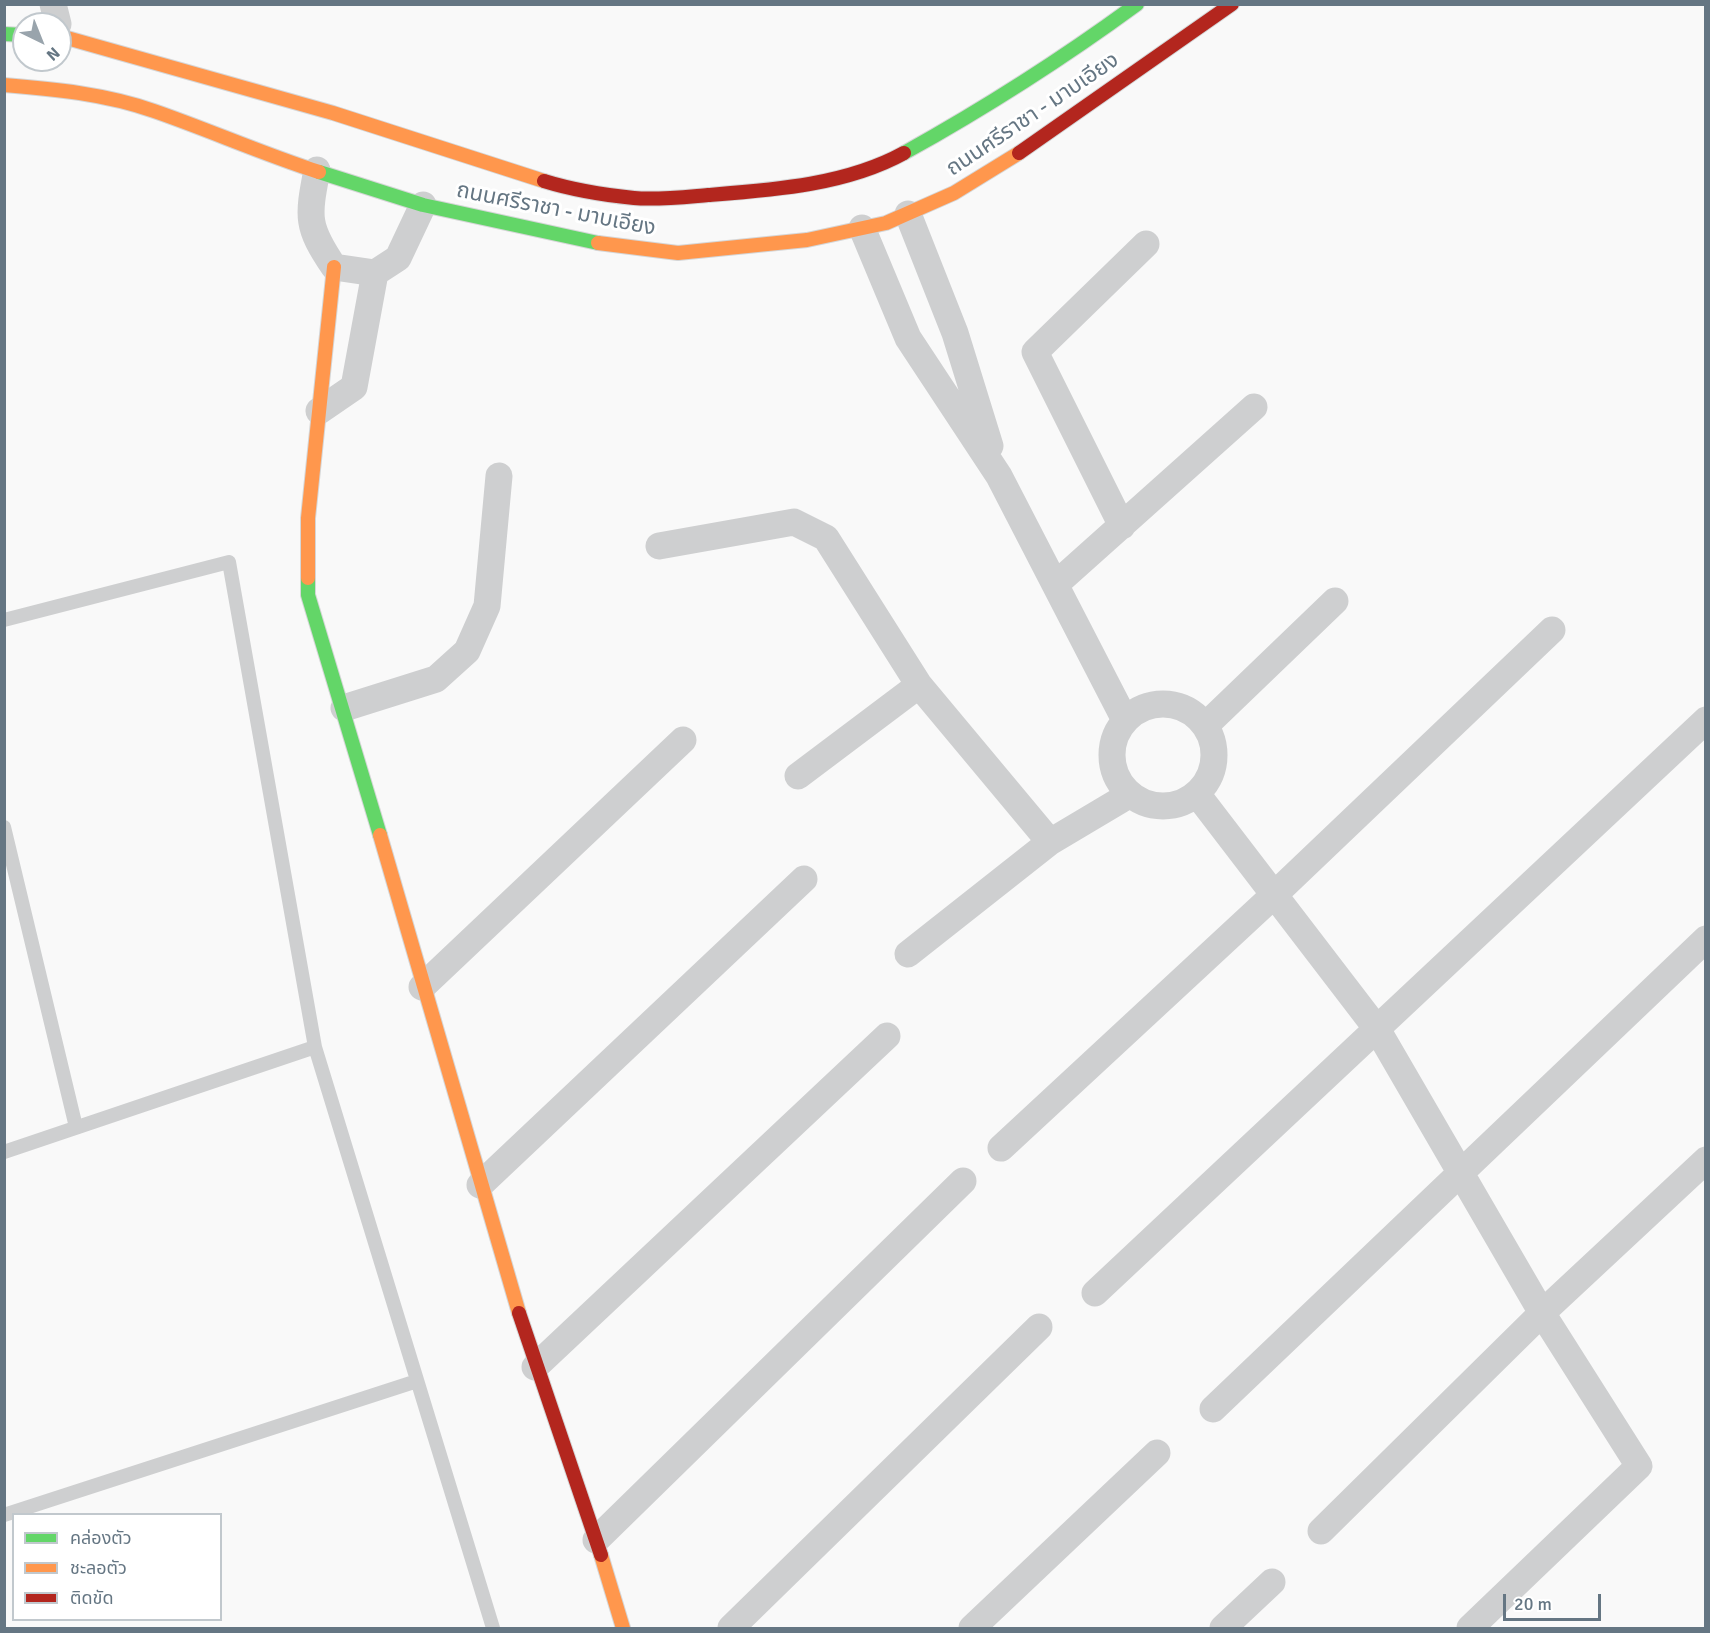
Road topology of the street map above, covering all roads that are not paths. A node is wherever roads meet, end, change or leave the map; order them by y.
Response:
1 (1232, 4) edge
2 (1136, 5) edge
3 (72, 36) edge
4 (4, 85) edge
5 (316, 170) junction
6 (423, 205) junction
7 (908, 214) junction
8 (862, 228) junction
9 (1146, 244) dead end
10 (334, 267) junction
11 (375, 273) junction
12 (1254, 407) dead end
13 (319, 411) junction
14 (500, 476) dead end
15 (999, 476) junction
16 (1122, 526) junction
17 (659, 546) dead end
18 (1056, 584) junction
19 (1335, 601) dead end
20 (4, 620) edge
21 (1552, 630) dead end
22 (919, 685) junction
23 (344, 708) junction
24 (1125, 720) junction
25 (1706, 720) edge
26 (1206, 726) junction
27 (683, 740) dead end
28 (798, 776) dead end
29 (1197, 794) junction
30 (1129, 795) junction
31 (4, 827) edge
32 (1050, 842) junction
33 (804, 879) dead end
34 (1274, 894) junction
35 (1706, 939) edge
36 (908, 954) dead end
37 (422, 987) junction
38 (1377, 1029) junction
39 (886, 1036) dead end
40 (315, 1047) junction
41 (76, 1127) junction
42 (1001, 1148) dead end
43 (4, 1152) edge
44 (1706, 1160) edge
45 (1462, 1171) junction
46 (963, 1181) dead end
47 (480, 1185) junction
48 (1095, 1293) dead end
49 (1542, 1313) junction
50 (1039, 1327) dead end
51 (535, 1368) junction
52 (417, 1381) junction
53 (1213, 1408) dead end
54 (1156, 1453) dead end
55 (4, 1515) edge
56 (1321, 1531) dead end
57 (596, 1540) junction
58 (1272, 1581) dead end
59 (493, 1629) edge
60 (623, 1629) edge
61 (732, 1629) edge
62 (972, 1629) edge
63 (1223, 1629) edge
64 (1470, 1629) edge

1 - 7 main road, ถนนศรีราชา - มาบเอียง
2 - 3 main road, ถนนศรีราชา - มาบเอียง
4 - 5 main road, ถนนศรีราชา - มาบเอียง
5 - 6 main road, ถนนศรีราชา - มาบเอียง
5 - 10 street
6 - 8 main road, ถนนศรีราชา - มาบเอียง
6 - 11 street
7 - 8 main road, ถนนศรีราชา - มาบเอียง
7 - 15 street
8 - 15 street
9 - 16 street
10 - 11 street
10 - 13 main road
11 - 13 street
12 - 16 street
13 - 23 main road
14 - 23 street
15 - 18 street
16 - 18 street
17 - 22 street
18 - 24 street
19 - 26 street
20 - 40 lane
21 - 34 street
22 - 28 street
22 - 32 street
23 - 37 main road
24 - 26 street
24 - 30 street
25 - 38 street
26 - 29 street
27 - 37 street
29 - 30 street
29 - 34 street
30 - 32 street
31 - 41 lane
32 - 36 street
33 - 47 street
34 - 38 street
34 - 42 street
35 - 45 street
37 - 47 main road
38 - 45 street
38 - 48 street
39 - 51 street
40 - 41 lane
40 - 52 lane
41 - 43 lane
44 - 49 street
45 - 49 street
45 - 53 street
46 - 57 street
47 - 51 main road
49 - 56 street
49 - 64 street
50 - 61 street
51 - 57 main road
52 - 55 lane
52 - 59 lane
54 - 62 street
57 - 60 main road
58 - 63 street

